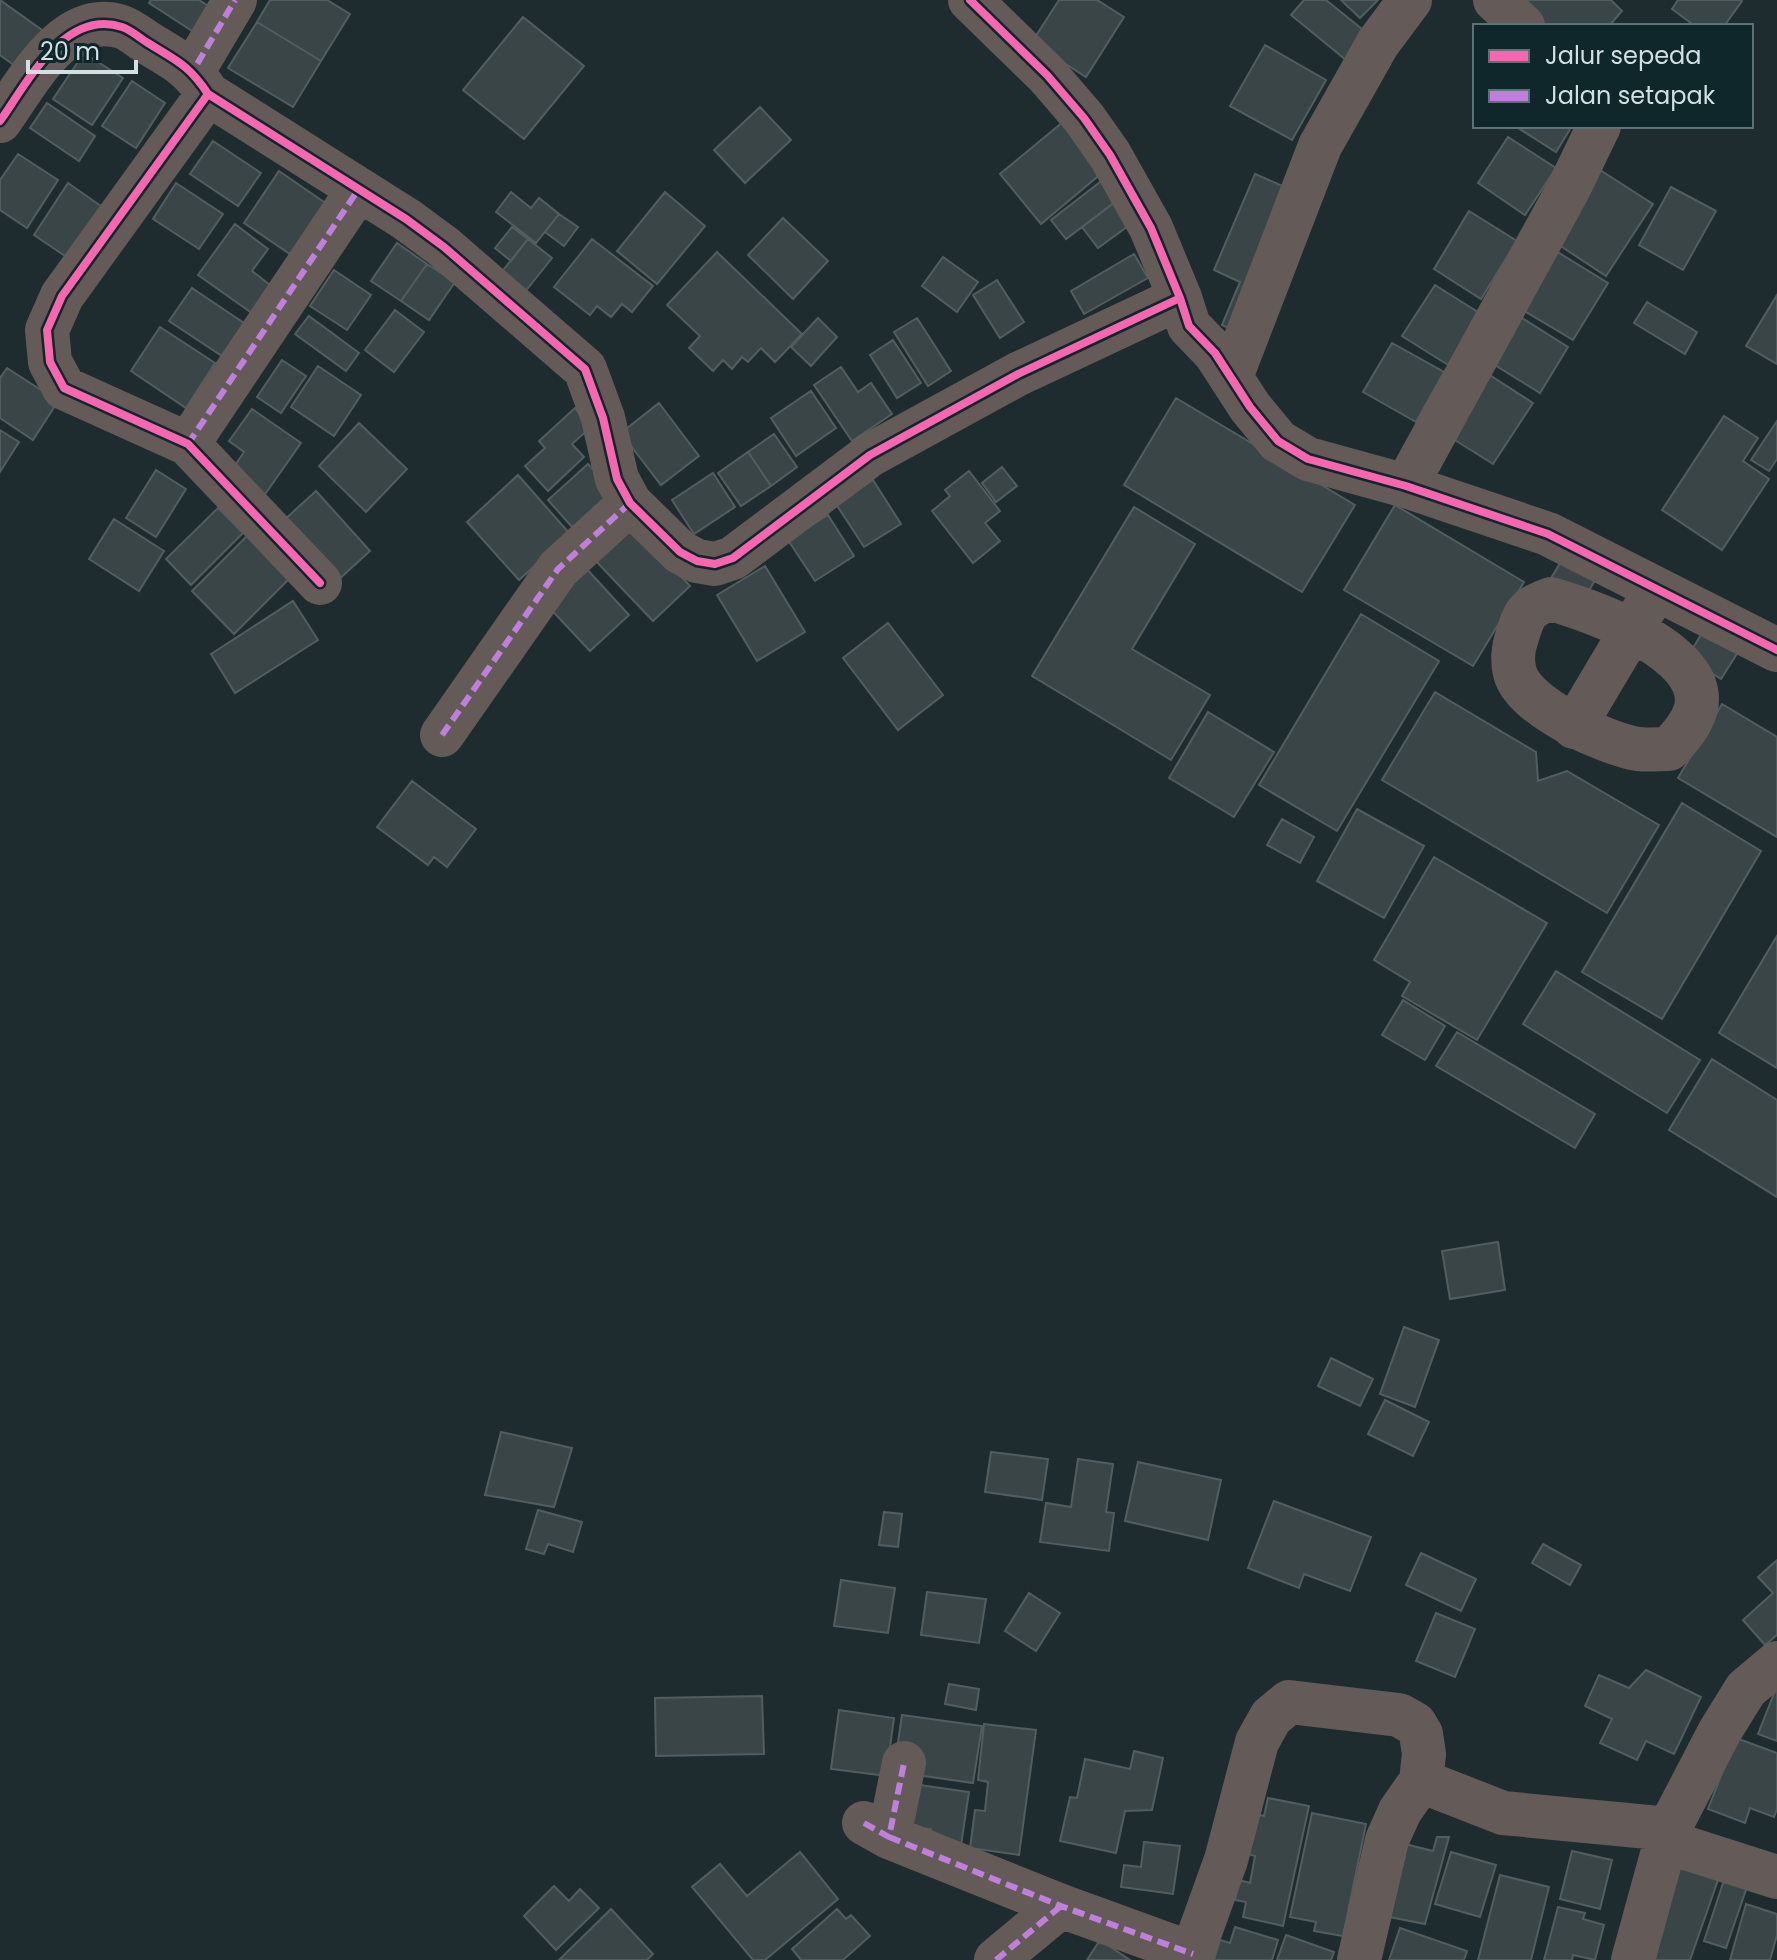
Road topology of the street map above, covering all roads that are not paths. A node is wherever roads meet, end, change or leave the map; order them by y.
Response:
1 (235, 0) edge
2 (970, 0) edge
3 (1410, 0) edge
4 (1495, 0) edge
5 (1521, 24) edge
6 (200, 82) junction
7 (0, 121) edge
8 (1598, 128) edge
9 (358, 190) junction
10 (1180, 298) junction
11 (1231, 377) junction
12 (188, 444) junction
13 (1406, 486) junction
14 (630, 503) junction
15 (320, 583) dead end
16 (1657, 587) junction
17 (1632, 629) junction
18 (1777, 649) edge
19 (1574, 727) junction
20 (442, 735) dead end
21 (1777, 1663) edge
22 (904, 1763) dead end
23 (1421, 1781) junction
24 (1668, 1835) junction
25 (1777, 1877) edge
26 (1061, 1906) junction
27 (1192, 1957) edge
28 (996, 1960) edge
29 (1359, 1960) edge
30 (1633, 1960) edge

1 - 6 street
2 - 10 street
3 - 11 street
4 - 5 street
6 - 7 street
6 - 9 street
6 - 12 street
8 - 13 street
9 - 12 street
9 - 14 street
10 - 11 street
10 - 14 street
11 - 13 street
12 - 15 street
13 - 16 street
14 - 20 street
16 - 17 street
16 - 18 street
17 - 19 street
17 - 19 street
17 - 19 street
21 - 24 street
22 - 26 street
23 - 24 street
23 - 27 street
23 - 29 street
24 - 25 street
24 - 30 street
26 - 27 street
26 - 28 street

